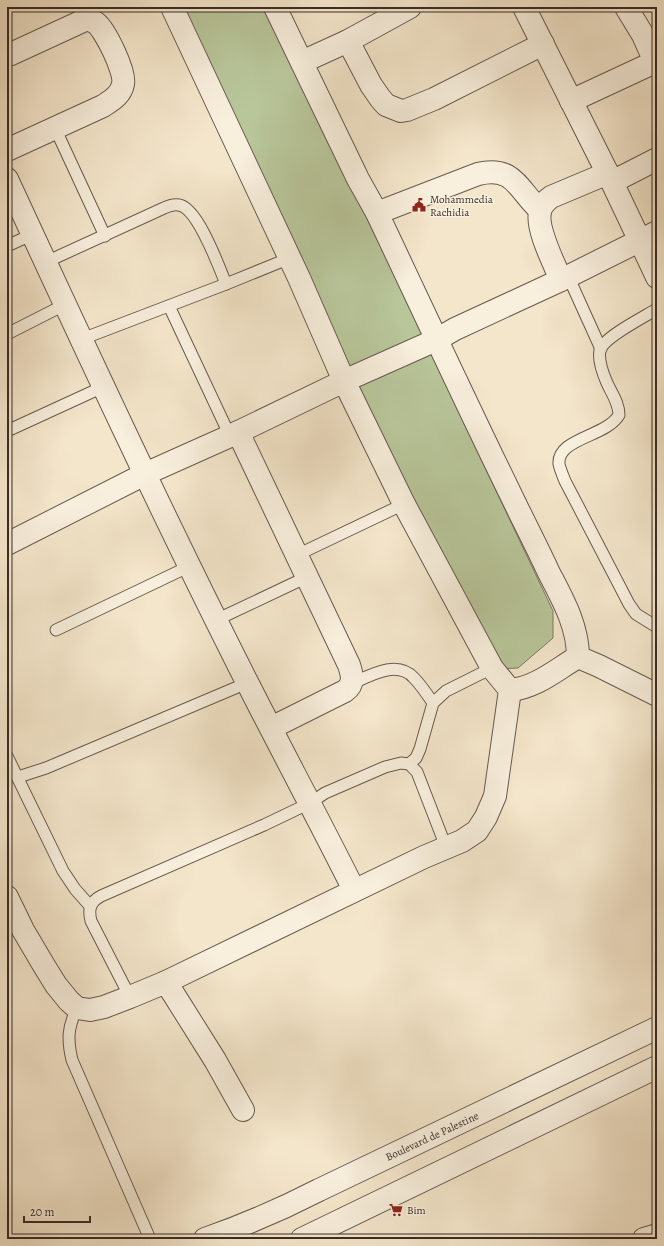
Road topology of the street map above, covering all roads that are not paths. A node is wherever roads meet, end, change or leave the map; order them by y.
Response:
1 (172, 7) edge
2 (275, 7) edge
3 (410, 7) edge
4 (524, 7) edge
5 (626, 7) edge
6 (348, 41) junction
7 (543, 44) junction
8 (7, 55) edge
9 (656, 61) edge
10 (302, 62) junction
11 (571, 101) junction
12 (55, 128) junction
13 (7, 150) edge
14 (657, 159) edge
15 (610, 178) junction
16 (7, 180) edge
17 (540, 210) junction
18 (377, 213) junction
19 (33, 234) junction
20 (106, 236) junction
21 (648, 236) edge
22 (7, 246) edge
23 (290, 258) junction
24 (46, 262) junction
25 (657, 277) edge
26 (564, 278) junction
27 (226, 284) junction
28 (66, 304) junction
29 (169, 306) junction
30 (657, 309) edge
31 (7, 334) edge
32 (82, 339) junction
33 (436, 340) junction
34 (601, 349) junction
35 (344, 381) junction
36 (104, 386) junction
37 (7, 432) edge
38 (234, 434) junction
39 (145, 474) junction
40 (404, 504) junction
41 (7, 544) edge
42 (297, 555) junction
43 (190, 566) junction
44 (307, 576) junction
45 (216, 620) junction
46 (657, 627) edge
47 (56, 630) dead end
48 (578, 657) junction
49 (492, 668) junction
50 (247, 683) junction
51 (351, 684) junction
52 (510, 690) junction
53 (657, 695) edge
54 (433, 702) junction
55 (271, 728) junction
56 (7, 756) edge
57 (409, 764) junction
58 (18, 777) junction
59 (310, 803) junction
60 (446, 847) junction
61 (354, 890) junction
62 (7, 897) edge
63 (90, 906) junction
64 (166, 982) junction
65 (130, 997) junction
66 (77, 1008) junction
67 (657, 1028) edge
68 (657, 1067) edge
69 (243, 1110) dead end
70 (657, 1235) edge
71 (150, 1239) edge
72 (205, 1239) edge
73 (302, 1239) edge
74 (644, 1239) edge

1 - 23 street
2 - 10 street
3 - 6 street
4 - 7 street
5 - 9 street
6 - 7 street
6 - 10 street
7 - 11 street
8 - 12 street
9 - 11 street
10 - 18 street
11 - 15 street
12 - 13 street
12 - 20 lane
14 - 15 street
15 - 17 street
15 - 21 street
16 - 19 street
17 - 18 street
17 - 26 street
18 - 33 street
19 - 22 lane
19 - 24 street
20 - 24 lane
20 - 27 lane
21 - 25 street
21 - 26 street
23 - 27 lane
23 - 35 street
24 - 28 street
26 - 33 street
26 - 34 lane
27 - 29 lane
28 - 31 lane
28 - 32 street
29 - 32 lane
29 - 38 lane
30 - 34 lane
32 - 36 street
33 - 35 street
33 - 48 street
34 - 46 lane
35 - 38 street
35 - 40 street
36 - 37 lane
36 - 39 street
38 - 39 street
38 - 42 street
39 - 41 street
39 - 43 street
40 - 42 lane
40 - 49 street
42 - 44 street
43 - 45 street
43 - 47 lane
44 - 45 lane
44 - 51 street
45 - 50 street
48 - 52 street
48 - 53 street
49 - 52 street
49 - 54 lane
50 - 55 street
50 - 58 lane
51 - 54 lane
51 - 55 street
52 - 60 street
54 - 57 lane
55 - 59 street
56 - 58 lane
57 - 59 lane
57 - 60 lane
58 - 63 lane
59 - 61 street
59 - 63 lane
60 - 61 street
61 - 64 street
62 - 66 street
63 - 65 lane
64 - 65 street
64 - 69 street
65 - 66 street
66 - 71 lane
67 - 72 street, Boulevard de Palestine
68 - 73 street
70 - 74 street

